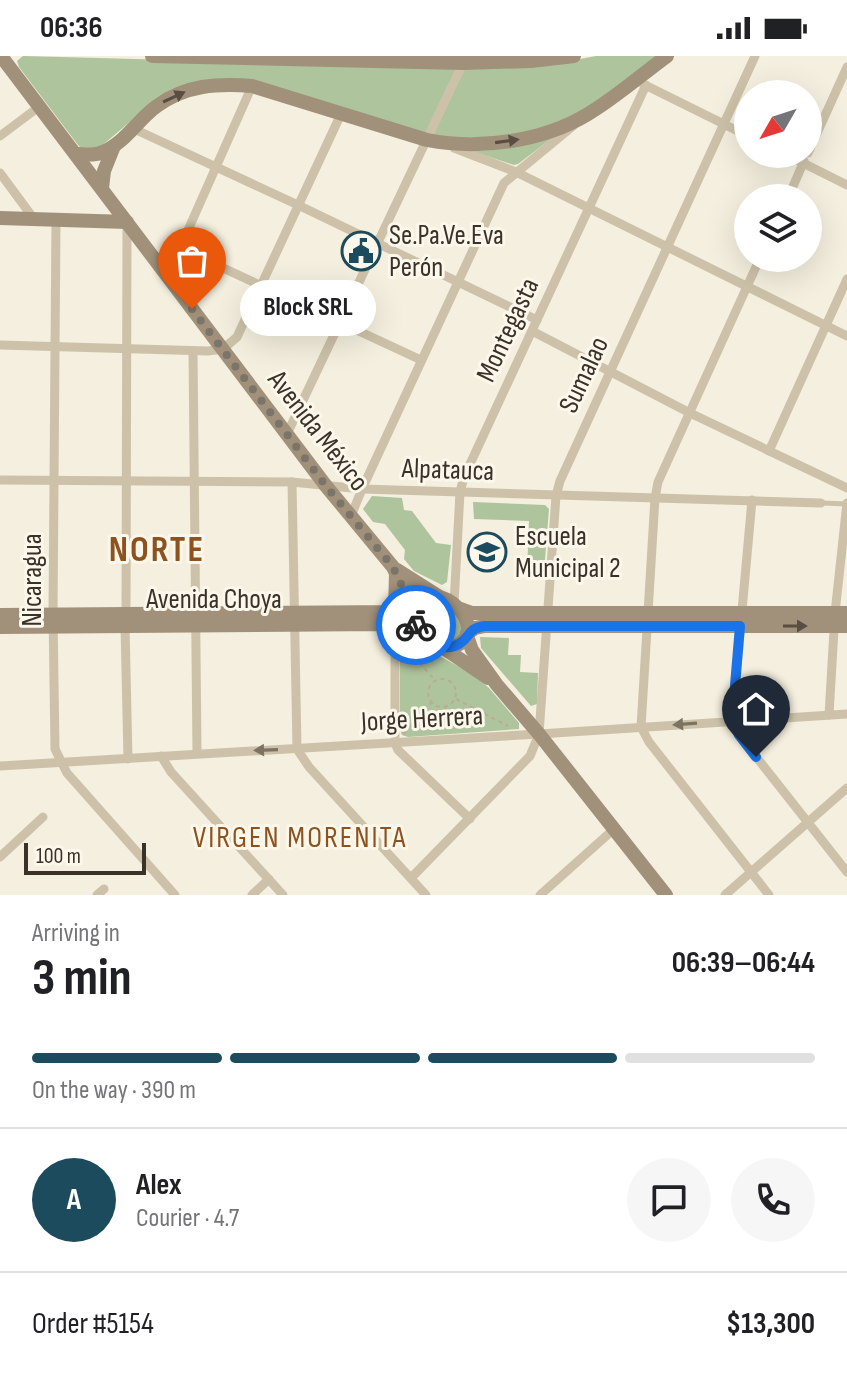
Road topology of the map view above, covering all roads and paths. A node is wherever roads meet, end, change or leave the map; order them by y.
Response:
1 (1, 56) edge
2 (152, 56) edge
3 (574, 56) edge
4 (667, 56) edge
5 (755, 56) edge
6 (463, 63) junction
7 (847, 67) edge
8 (640, 83) junction
9 (252, 86) junction
10 (40, 106) junction
11 (341, 114) junction
12 (588, 114) junction
13 (822, 122) edge
14 (724, 124) junction
15 (132, 128) junction
16 (734, 129) edge
17 (0, 136) edge
18 (427, 140) junction
19 (443, 143) junction
20 (115, 146) junction
21 (76, 154) junction
22 (216, 167) junction
23 (822, 168) edge
24 (516, 172) junction
25 (0, 173) edge
26 (847, 185) edge
27 (102, 188) junction
28 (298, 205) junction
29 (589, 208) junction
30 (0, 218) edge
31 (34, 219) junction
32 (56, 220) junction
33 (127, 222) junction
34 (379, 243) junction
35 (667, 247) junction
36 (180, 248) junction
37 (162, 268) junction
38 (754, 272) edge
39 (847, 279) edge
40 (458, 281) junction
41 (261, 286) junction
42 (747, 287) junction
43 (537, 320) junction
44 (341, 323) junction
45 (826, 326) junction
46 (532, 331) junction
47 (847, 336) edge
48 (0, 345) edge
49 (56, 347) junction
50 (223, 349) junction
51 (126, 350) junction
52 (193, 351) junction
53 (421, 360) junction
54 (610, 372) junction
55 (690, 413) junction
56 (287, 434) junction
57 (769, 451) junction
58 (0, 480) edge
59 (55, 480) junction
60 (127, 480) junction
61 (195, 481) junction
62 (292, 482) junction
63 (326, 486) junction
64 (847, 488) edge
65 (362, 489) junction
66 (460, 492) junction
67 (556, 496) junction
68 (655, 498) junction
69 (752, 500) junction
70 (821, 503) joint
71 (847, 503) edge
72 (351, 516) junction
73 (395, 570) junction
74 (438, 596) junction
75 (411, 606) junction
76 (456, 606) junction
77 (0, 615) edge
78 (295, 618) junction
79 (195, 619) junction
80 (548, 619) junction
81 (647, 619) junction
82 (53, 620) junction
83 (125, 620) junction
84 (741, 620) junction
85 (841, 620) edge
86 (395, 624) junction
87 (0, 627) edge
88 (467, 635) junction
89 (426, 638) junction
90 (442, 647) junction
91 (435, 680) junction
92 (497, 685) junction
93 (455, 699) junction
94 (431, 702) junction
95 (445, 707) junction
96 (847, 714) edge
97 (829, 715) junction
98 (732, 721) junction
99 (641, 727) junction
100 (532, 735) junction
101 (447, 740) junction
102 (395, 743) junction
103 (297, 749) junction
104 (197, 753) junction
105 (161, 756) junction
106 (128, 759) junction
107 (61, 763) junction
108 (0, 766) edge
109 (847, 788) edge
110 (43, 817) dead end
111 (470, 819) junction
112 (808, 822) junction
113 (614, 829) junction
114 (0, 857) edge
115 (847, 872) edge
116 (751, 873) junction
117 (411, 878) junction
118 (269, 879) junction
119 (546, 893) edge
120 (175, 895) edge
121 (252, 895) edge
122 (283, 895) edge
123 (426, 895) edge
124 (666, 895) edge
125 (725, 895) edge
126 (769, 895) edge

1 - 10 main road, Avenida México
2 - 6 main road
3 - 6 main road
4 - 8 main road
5 - 14 street, Sumalao
6 - 18 street
7 - 13 street
8 - 12 main road
8 - 14 street
8 - 29 street, Montegasta
9 - 11 main road
15 -> 9 main road
9 - 22 street
10 - 17 street
10 - 21 main road, Avenida México
11 - 18 main road
11 - 28 street
19 -> 12 main road
12 - 24 street
14 - 16 street
14 - 35 street, Sumalao
15 - 20 main road
15 - 22 street
18 - 19 main road
18 - 34 street
19 - 24 street
20 - 21 main road
20 - 27 main road
21 - 27 main road, Avenida México
22 - 28 street
22 - 36 street
23 - 26 street
24 - 29 street
24 - 40 street
25 - 31 street
27 - 33 main road, Avenida México
28 - 34 street
28 - 41 street
29 - 35 street
29 - 43 street, Montegasta
30 - 31 main road
31 - 32 main road
32 - 33 main road
32 - 49 street, Nicaragua
33 - 37 main road, Avenida México
33 - 51 street
34 - 40 street
34 - 44 street
35 - 42 street
35 - 54 street, Sumalao
36 - 37 street
36 - 41 street
37 - 50 main road, Avenida México
38 - 42 street
39 - 45 street
40 - 43 street
40 - 53 street
41 - 44 street
41 - 50 street
42 - 45 street
42 - 55 street
43 - 46 street, Montegasta
44 - 53 street
44 - 56 street
45 - 47 street
45 - 57 street
46 - 54 street
46 - 66 street, Montegasta
48 - 49 street
49 - 51 street
49 - 59 street, Nicaragua
50 - 52 street
50 - 56 main road, Avenida México
51 - 52 street
51 - 60 street
52 - 61 street
53 - 65 street
54 - 55 street
54 - 67 street, Sumalao
55 - 57 street
55 - 68 street
56 - 63 main road, Avenida México
57 - 64 street
58 - 59 street, Alpatauca
59 - 60 street, Alpatauca
59 - 82 street, Nicaragua
60 - 61 street, Alpatauca
60 - 83 street
61 - 62 street, Alpatauca
61 - 79 street
62 - 63 street, Alpatauca
62 - 78 street
63 - 65 street, Alpatauca
63 - 72 main road, Avenida México
65 - 66 street, Alpatauca
65 - 72 street
66 - 67 street, Alpatauca
66 - 76 street, Montegasta
67 - 68 street, Alpatauca
67 - 80 street, Sumalao
68 - 69 street, Alpatauca
68 - 81 street
69 - 70 street, Alpatauca
69 - 84 street
70 - 71 lane, Alpatauca
71 - 85 street
72 - 73 main road, Avenida México
73 - 74 main road, Avenida México
73 - 75 main road, Avenida México
73 - 86 main road
74 - 75 main road
74 - 76 main road
75 - 86 main road, Avenida Choya
75 - 89 main road
76 - 80 main road
76 - 88 main road
77 - 82 main road, Avenida Choya
78 - 79 main road, Avenida Choya
78 - 86 main road, Avenida Choya
78 - 103 street
79 - 83 main road, Avenida Choya
79 - 104 street
80 - 81 main road
80 - 88 main road
80 - 100 street, Sumalao
81 - 84 main road
81 - 99 street
82 - 83 main road, Avenida Choya
82 - 87 main road, Avenida Choya
82 - 107 street, Nicaragua
83 - 106 street
84 - 85 main road
84 - 98 street
85 - 97 street
86 - 89 main road, Avenida Choya
86 - 91 path
86 - 102 street
88 - 90 main road
88 - 92 main road
89 - 90 main road
90 - 92 main road
91 - 93 path
91 - 94 path
92 - 100 main road
93 - 95 path
93 - 100 path
94 - 95 path
94 - 102 path
95 - 101 path
96 - 97 street, Jorge Herrera
97 - 98 street, Jorge Herrera
98 -> 99 street, Jorge Herrera
98 - 112 street
99 - 100 street, Jorge Herrera
99 - 116 street
100 - 101 street, Jorge Herrera
100 - 111 street
100 - 113 main road
101 - 102 street, Jorge Herrera
102 - 103 street, Jorge Herrera
102 - 111 street
103 -> 104 street, Jorge Herrera
103 - 117 street
104 - 105 street, Jorge Herrera
105 - 106 street, Jorge Herrera
105 - 118 street
106 - 107 street, Jorge Herrera
107 - 108 street, Jorge Herrera
107 - 120 street, Nicaragua
109 - 112 street
110 - 114 street
111 - 117 street
112 - 115 street
112 - 116 street
113 - 119 street
113 - 124 main road
116 - 125 street
116 - 126 street
117 - 123 street
118 - 121 street
118 - 122 street

